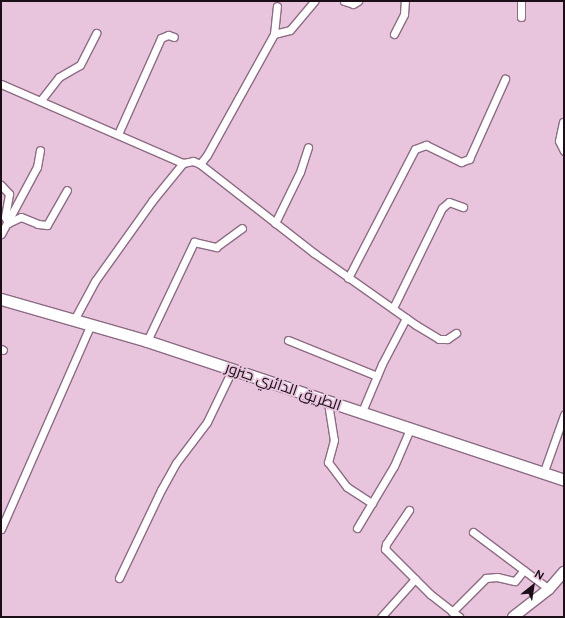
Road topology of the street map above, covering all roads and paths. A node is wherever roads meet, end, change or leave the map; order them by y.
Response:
1 (314, 1) edge
2 (344, 1) edge
3 (358, 1) edge
4 (405, 1) edge
5 (521, 1) edge
6 (277, 6) dead end
7 (521, 17) dead end
8 (96, 33) dead end
9 (274, 34) junction
10 (394, 34) dead end
11 (174, 36) dead end
12 (505, 79) dead end
13 (1, 84) edge
14 (41, 100) junction
15 (563, 122) dead end
16 (118, 134) junction
17 (308, 147) dead end
18 (40, 150) dead end
19 (564, 151) edge
20 (183, 163) junction
21 (200, 164) junction
22 (1, 185) edge
23 (67, 190) dead end
24 (462, 207) dead end
25 (8, 223) junction
26 (275, 223) junction
27 (242, 228) dead end
28 (1, 234) edge
29 (348, 278) junction
30 (1, 299) edge
31 (393, 308) junction
32 (406, 318) junction
33 (74, 320) junction
34 (90, 326) junction
35 (456, 333) dead end
36 (288, 340) dead end
37 (147, 341) junction
38 (232, 370) junction
39 (377, 376) junction
40 (328, 404) junction
41 (362, 414) junction
42 (564, 415) edge
43 (410, 429) junction
44 (543, 474) junction
45 (564, 480) edge
46 (372, 503) junction
47 (409, 510) dead end
48 (357, 528) dead end
49 (1, 529) edge
50 (473, 532) dead end
51 (524, 570) junction
52 (564, 572) edge
53 (119, 578) dead end
54 (415, 579) junction
55 (549, 589) junction
56 (452, 612) junction
57 (380, 617) edge
58 (459, 617) edge
59 (513, 617) edge

1 - 9 street
2 - 3 street
4 - 10 street
5 - 7 street
6 - 9 street
8 - 14 street
9 - 21 street
11 - 16 street
12 - 29 street
13 - 14 street
14 - 16 street
15 - 19 street
16 - 20 street
17 - 26 street
18 - 25 street
20 - 21 street
20 - 33 street
21 - 26 street
22 - 25 street
23 - 25 street
24 - 31 street
25 - 28 street
26 - 29 street
27 - 37 street
29 - 31 street
30 - 33 main road, الطريق الدائري جنزور
31 - 32 street
32 - 35 street
32 - 39 street
33 - 34 main road, الطريق الدائري جنزور
34 - 37 main road, الطريق الدائري جنزور
34 - 49 street
36 - 39 street
37 - 38 main road, الطريق الدائري جنزور
38 - 40 main road, الطريق الدائري جنزور
38 - 53 street
39 - 41 street
40 - 41 main road, الطريق الدائري جنزور
40 - 46 street
41 - 43 main road, الطريق الدائري جنزور
42 - 44 street
43 - 44 main road, الطريق الدائري جنزور
43 - 46 street
44 - 45 main road, الطريق الدائري جنزور
46 - 48 street
47 - 54 street
50 - 51 street
51 - 55 street
51 - 56 street
52 - 55 street
54 - 56 street
54 - 57 street
55 - 59 street
56 - 58 street

